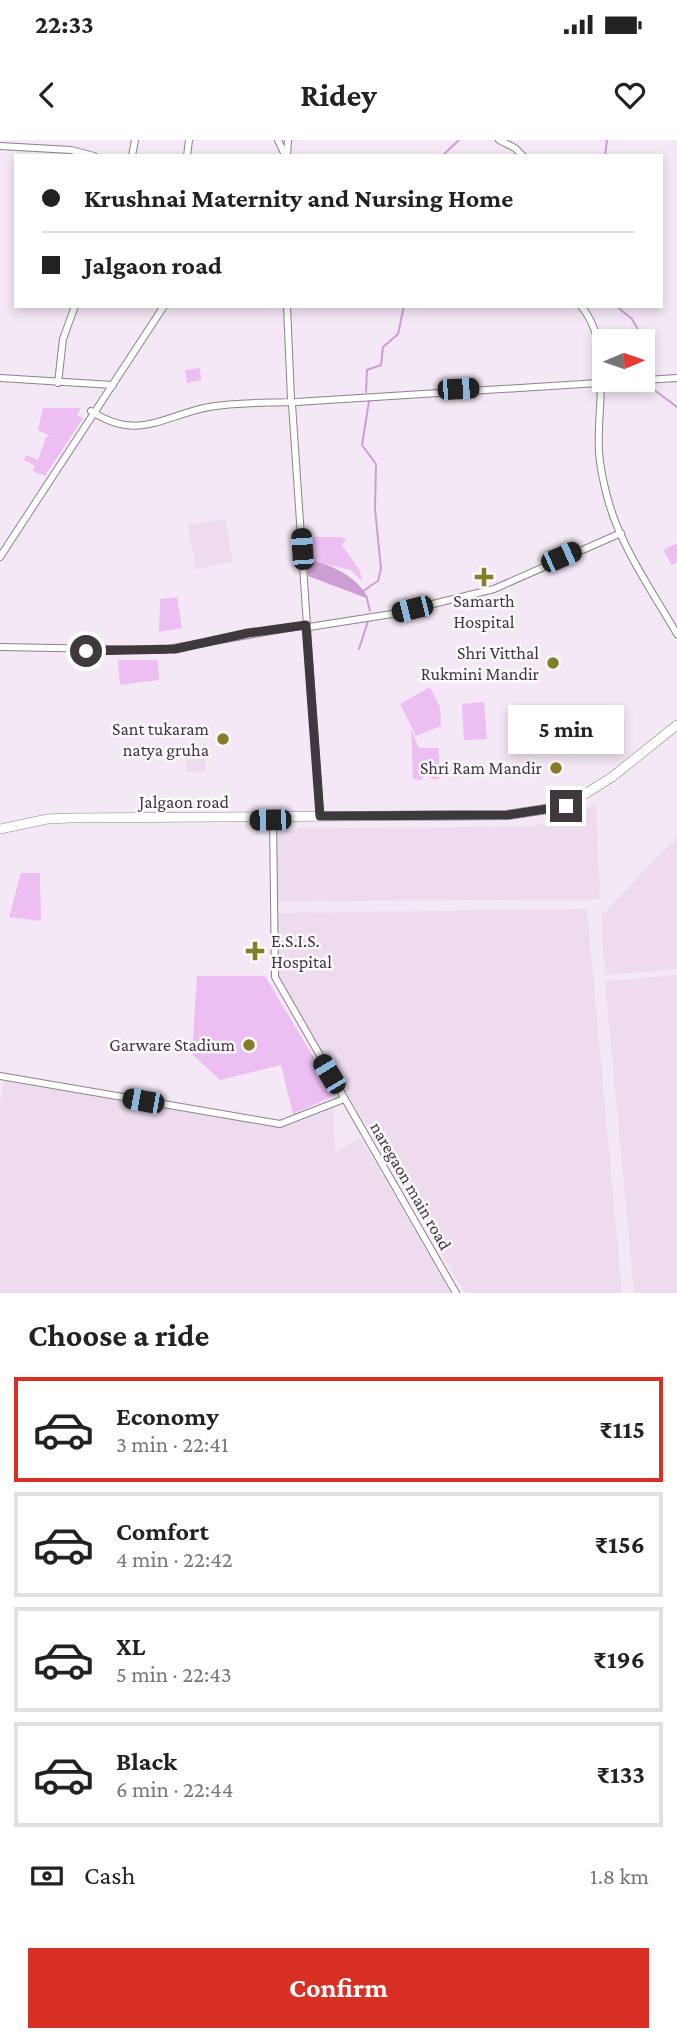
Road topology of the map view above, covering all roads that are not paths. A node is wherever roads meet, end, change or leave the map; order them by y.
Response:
1 (278, 140) edge
2 (499, 140) edge
3 (507, 140) edge
4 (0, 148) edge
5 (286, 150) edge
6 (64, 154) edge
7 (86, 154) edge
8 (523, 154) edge
9 (524, 154) edge
10 (74, 308) edge
11 (161, 308) edge
12 (289, 308) edge
13 (585, 308) edge
14 (596, 329) edge
15 (677, 377) edge
16 (655, 378) edge
17 (655, 378) edge
18 (0, 380) edge
19 (59, 382) junction
20 (592, 382) edge
21 (110, 385) junction
22 (603, 392) edge
23 (293, 401) junction
24 (93, 411) junction
25 (620, 532) junction
26 (0, 551) edge
27 (0, 557) edge
28 (308, 626) junction
29 (677, 628) edge
30 (677, 634) edge
31 (0, 648) edge
32 (677, 727) edge
33 (320, 816) junction
34 (272, 818) junction
35 (0, 831) edge
36 (0, 1074) edge
37 (343, 1096) junction
38 (456, 1293) edge

1 - 5 street
2 - 8 street
3 - 9 street
4 - 6 street
4 - 7 street
10 - 19 street
11 - 21 street
12 - 23 street
13 - 14 street
15 - 16 street
15 - 17 street
18 - 19 street
19 - 21 street
20 - 23 street
21 - 24 street
22 - 25 street
23 - 24 street
23 - 28 street
24 - 26 street
24 - 27 street
25 - 28 street
25 - 29 street
25 - 30 street
28 - 31 street
28 - 33 street
32 - 33 highway, Jalgaon road
32 - 34 highway, Jalgaon road
33 - 34 highway, Jalgaon road
34 - 35 highway, Jalgaon road
34 - 37 street, naregaon main road
36 - 37 street
37 - 38 street, naregaon main road

